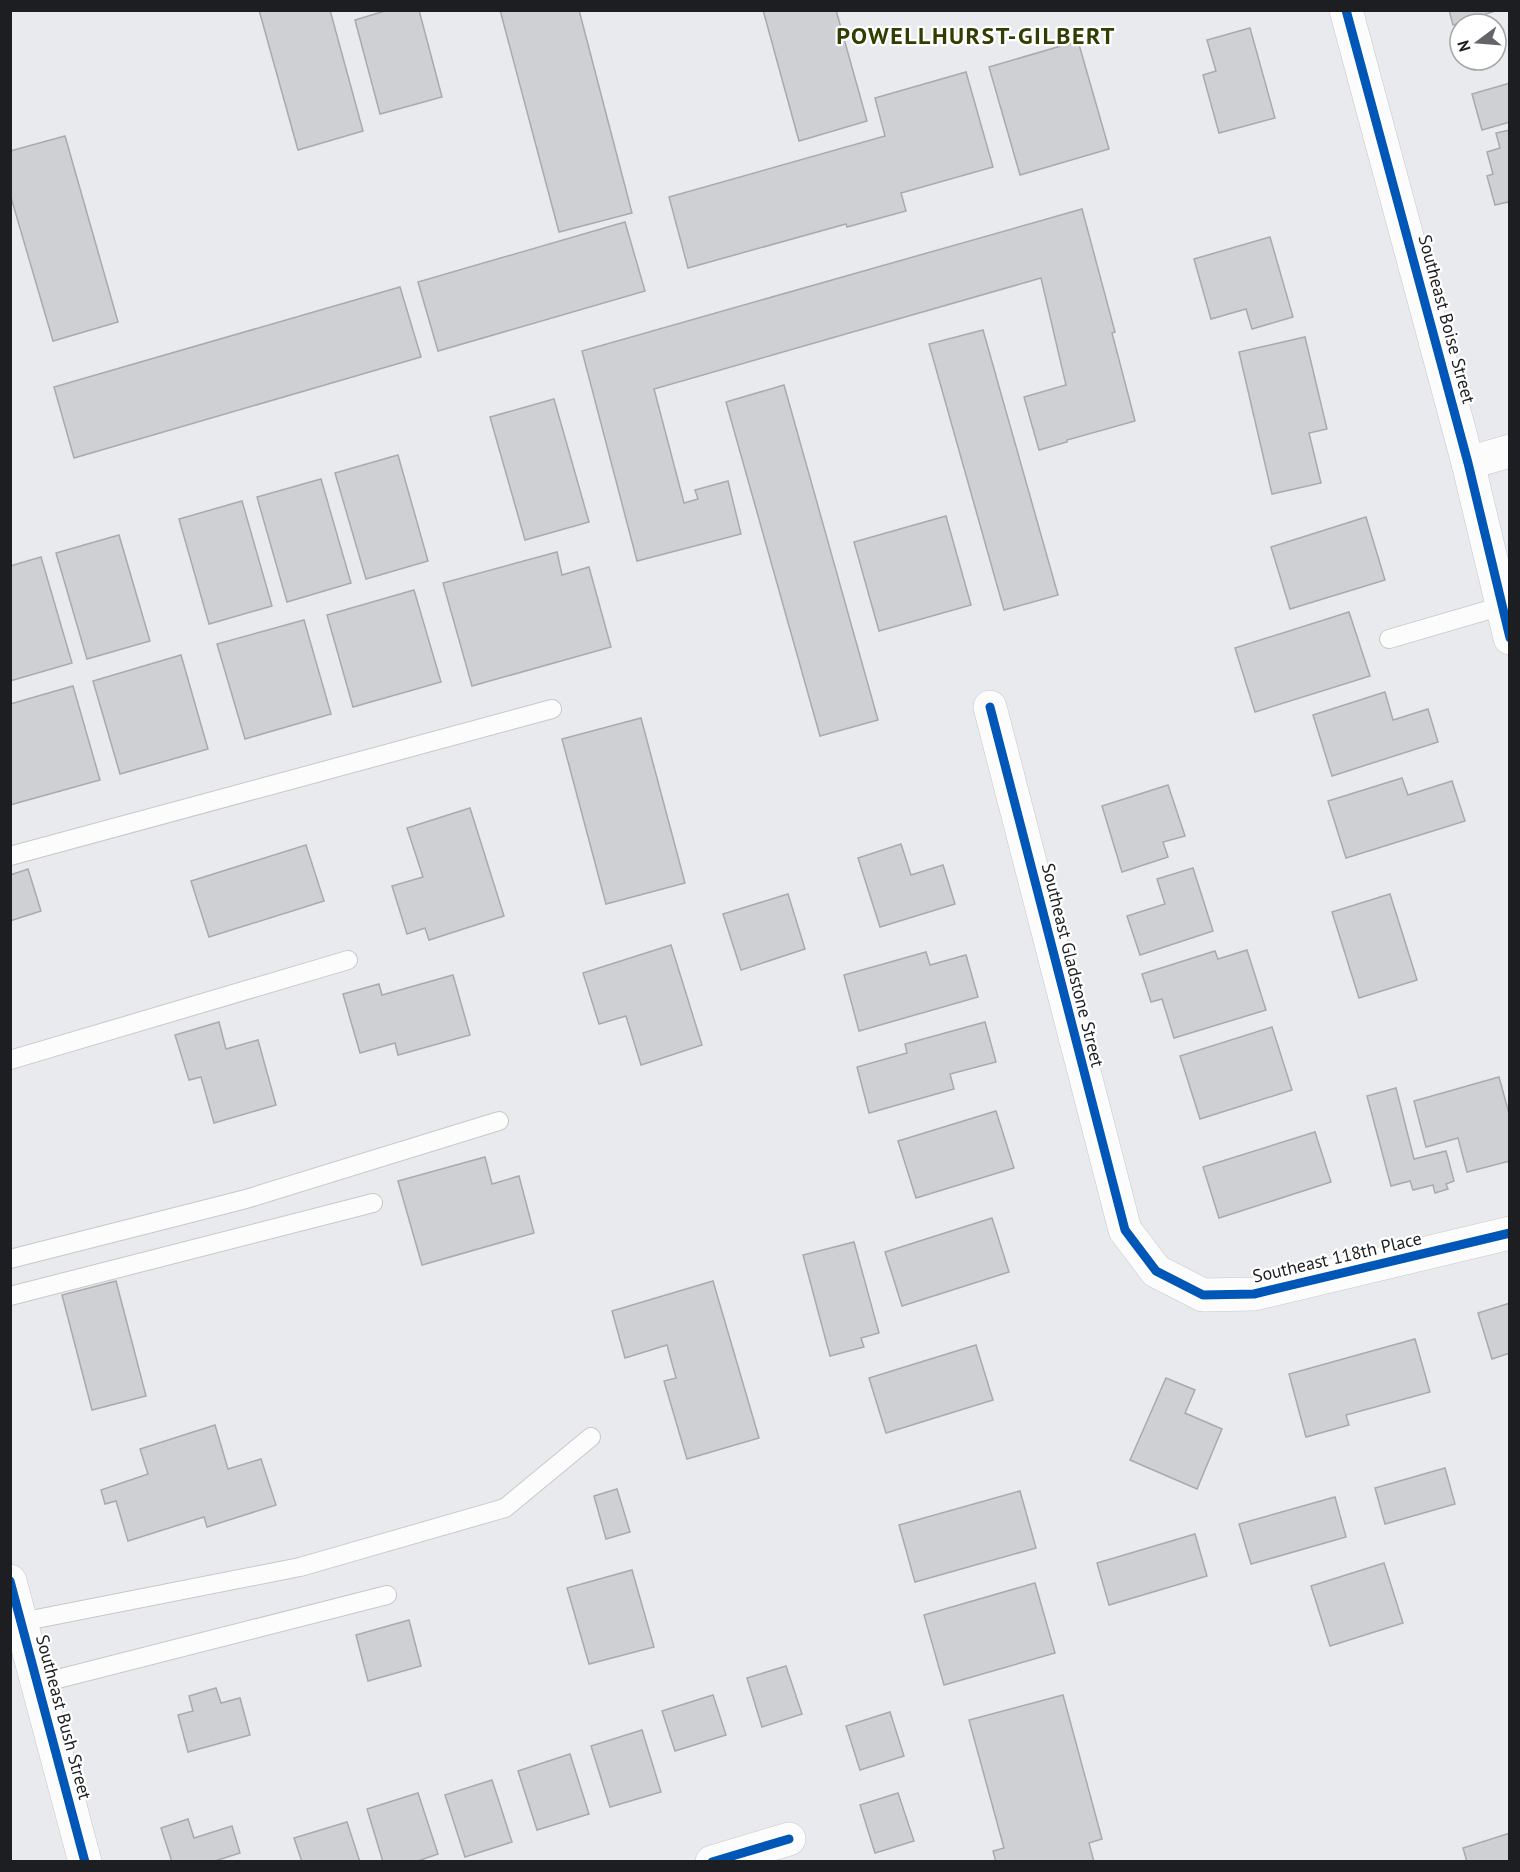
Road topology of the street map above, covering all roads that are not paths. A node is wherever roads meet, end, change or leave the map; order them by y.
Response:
1 (1346, 10) edge
2 (1509, 451) edge
3 (1468, 463) junction
4 (1502, 606) junction
5 (1509, 638) edge
6 (1389, 639) dead end
7 (990, 708) dead end
8 (552, 709) dead end
9 (10, 856) edge
10 (348, 960) dead end
11 (10, 1060) edge
12 (499, 1121) dead end
13 (373, 1203) dead end
14 (1125, 1230) joint
15 (1509, 1233) edge
16 (10, 1259) edge
17 (10, 1296) edge
18 (591, 1437) dead end
19 (10, 1581) edge
20 (387, 1595) dead end
21 (21, 1622) junction
22 (38, 1684) junction
23 (789, 1839) dead end
24 (85, 1862) edge
25 (712, 1862) edge

1 - 3 street, Southeast Boise Street
2 - 3 street
3 - 4 street, Southeast Boise Street
4 - 5 street, Southeast Boise Street
4 - 6 lane
7 - 14 street, Southeast Gladstone Street
8 - 9 lane
10 - 11 lane
12 - 16 lane
13 - 17 lane
14 - 15 street, Southeast 118th Place
18 - 21 lane
19 - 21 street, Southeast Bush Street
20 - 22 lane
21 - 22 street, Southeast Bush Street
22 - 24 street, Southeast Bush Street
23 - 25 street

